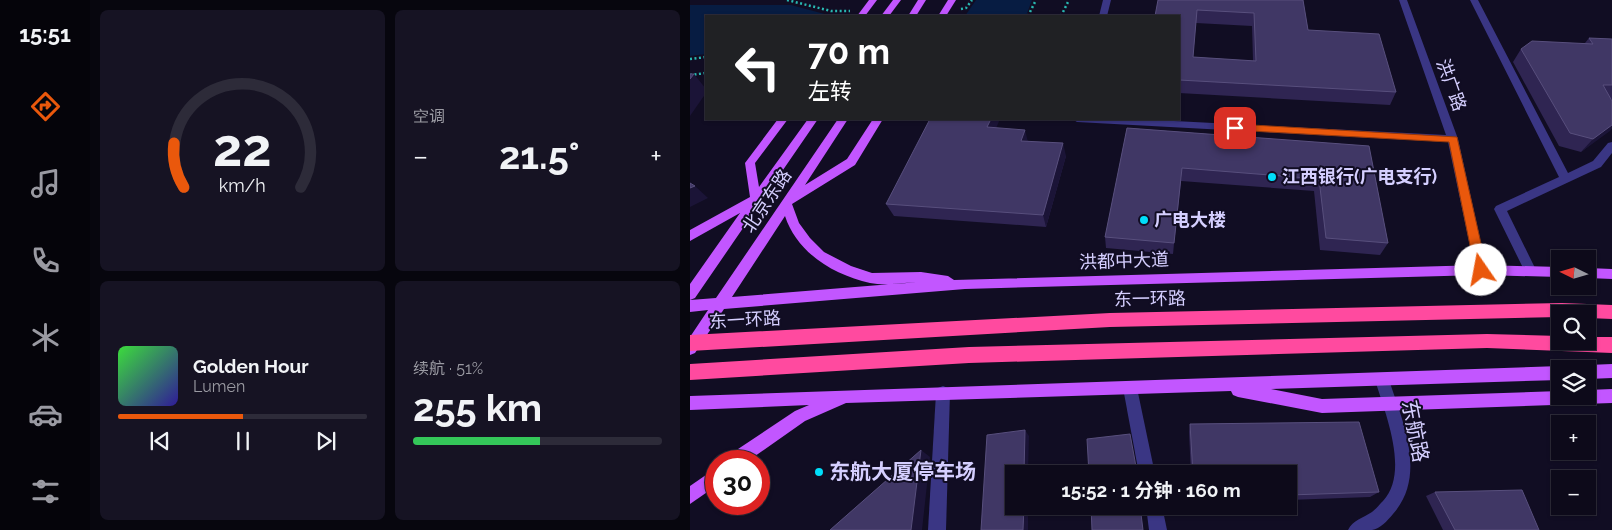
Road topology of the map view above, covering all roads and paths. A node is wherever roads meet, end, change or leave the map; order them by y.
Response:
1 (873, 0) edge
2 (952, 0) edge
3 (1036, 0) edge
4 (1069, 0) edge
5 (1107, 0) edge
6 (1403, 0) edge
7 (1474, 0) edge
8 (895, 2) edge
9 (920, 3) edge
10 (862, 15) edge
11 (887, 15) edge
12 (913, 15) edge
13 (943, 15) edge
14 (1028, 15) edge
15 (1062, 15) edge
16 (1103, 15) edge
17 (705, 57) edge
18 (690, 59) edge
19 (705, 73) edge
20 (690, 75) edge
21 (782, 120) edge
22 (812, 120) edge
23 (842, 120) edge
24 (877, 120) edge
25 (1096, 120) edge
26 (1454, 139) junction
27 (1612, 146) edge
28 (1566, 179) junction
29 (756, 199) junction
30 (786, 202) junction
31 (690, 236) edge
32 (1481, 270) junction
33 (1530, 270) junction
34 (1551, 271) edge
35 (1596, 273) edge
36 (1612, 274) edge
37 (965, 284) junction
38 (690, 294) edge
39 (721, 302) junction
40 (690, 306) edge
41 (1612, 312) edge
42 (690, 343) edge
43 (1612, 345) edge
44 (690, 349) edge
45 (1612, 371) edge
46 (690, 372) edge
47 (1596, 372) edge
48 (1551, 373) edge
49 (1382, 380) junction
50 (1216, 385) junction
51 (1130, 388) junction
52 (943, 393) junction
53 (850, 396) junction
54 (1612, 396) edge
55 (690, 403) edge
56 (751, 450) edge
57 (1145, 465) edge
58 (705, 484) edge
59 (690, 496) edge
60 (1156, 515) edge
61 (937, 530) edge
62 (1158, 530) edge
63 (1357, 530) edge

1 - 10 main road
2 - 13 main road
3 - 14 path
4 - 15 path
5 - 16 street
6 - 26 street, 洪广路
7 - 28 street
8 - 11 main road
9 - 12 main road
17 - 18 path
19 - 20 path
21 - 29 main road
22 - 29 main road, 北京东路
23 - 30 main road, 北京东路
24 - 30 main road
25 - 26 street
26 - 32 street, 洪广路
27 - 28 street
28 - 33 street
29 - 31 main road
29 - 38 main road, 北京东路
30 - 37 main road
30 - 39 main road, 北京东路
32 - 33 main road, 洪都中大道
32 - 37 main road, 洪都中大道
33 - 34 main road, 洪都中大道
35 - 36 main road
37 - 39 main road, 洪都中大道
39 - 40 main road, 洪都中大道
39 - 44 main road, 北京东路
41 - 42 highway, 东一环路
43 - 46 highway
45 - 47 main road
48 - 49 main road
49 - 50 main road
49 - 63 street, 东航路
50 - 51 main road
50 - 54 main road
51 - 52 main road
51 - 57 street
52 - 53 main road
52 - 61 street
53 - 55 main road
53 - 56 main road
58 - 59 main road
60 - 62 street

